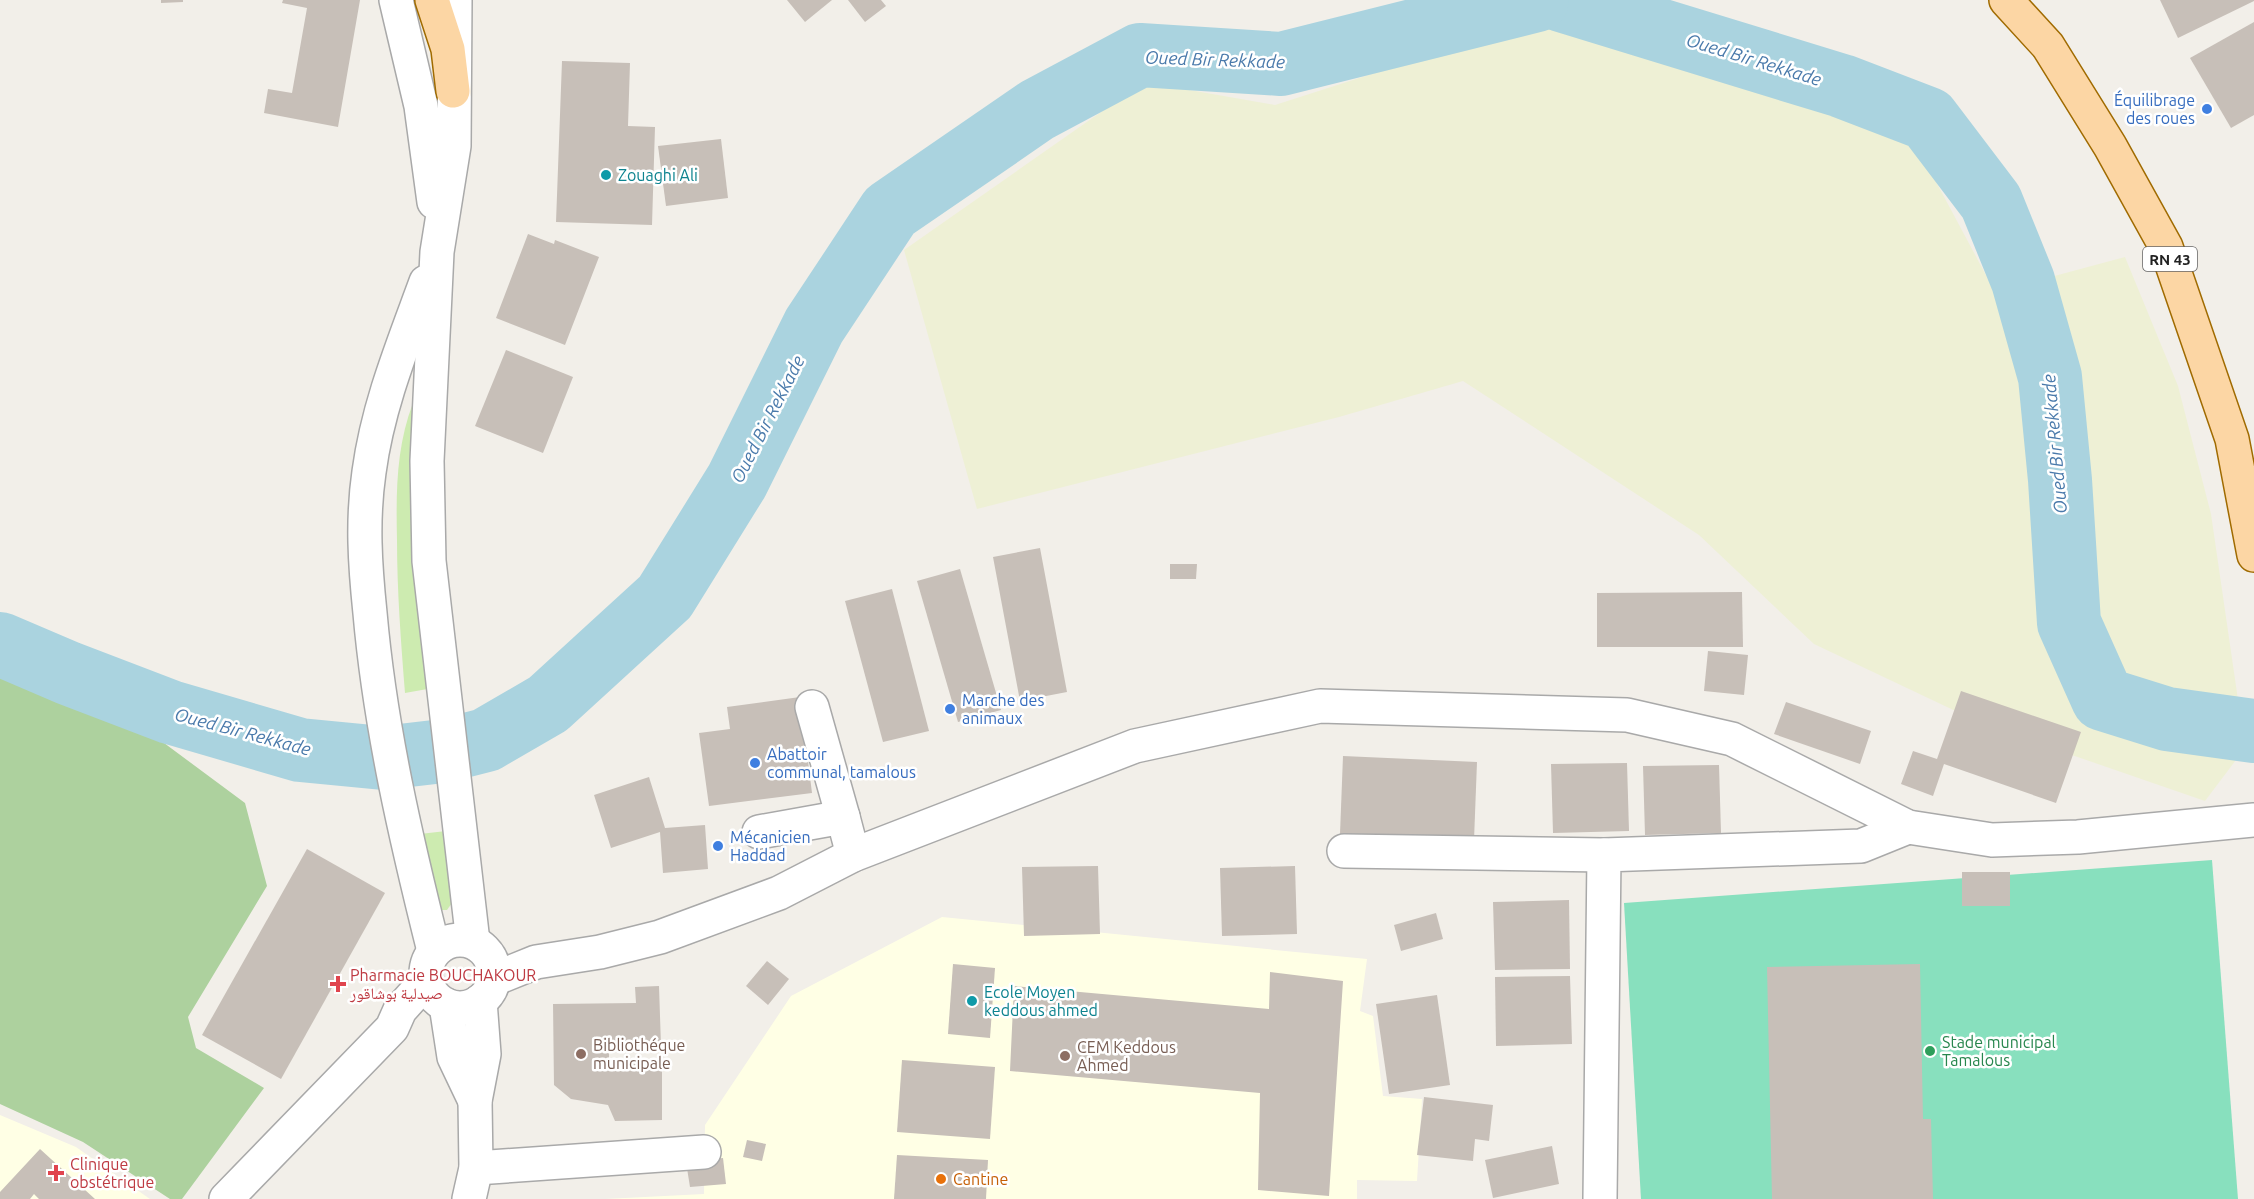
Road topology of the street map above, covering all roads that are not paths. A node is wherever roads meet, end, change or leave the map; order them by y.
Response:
1 (396, 0) edge
2 (432, 0) edge
3 (455, 0) edge
4 (2006, 0) edge
5 (453, 91) junction
6 (437, 244) junction
7 (2254, 555) edge
8 (812, 707) dead end
9 (843, 817) junction
10 (2254, 820) edge
11 (1908, 827) junction
12 (759, 832) dead end
13 (1344, 851) dead end
14 (852, 855) junction
15 (1604, 855) junction
16 (484, 969) junction
17 (436, 984) junction
18 (475, 1101) junction
19 (704, 1152) dead end
20 (472, 1184) edge
21 (226, 1199) edge
22 (1600, 1199) edge

1 - 6 street
2 - 5 main road
3 - 5 street
4 - 7 main road, RN 43
5 - 6 street
6 - 16 street
6 - 17 street
8 - 9 street
9 - 12 street
9 - 14 street
10 - 11 street
11 - 14 street
11 - 15 street
13 - 15 street
14 - 16 street
15 - 22 street
16 - 17 street
16 - 17 street
16 - 18 street
17 - 18 street
17 - 21 street
18 - 20 street
19 - 20 street

